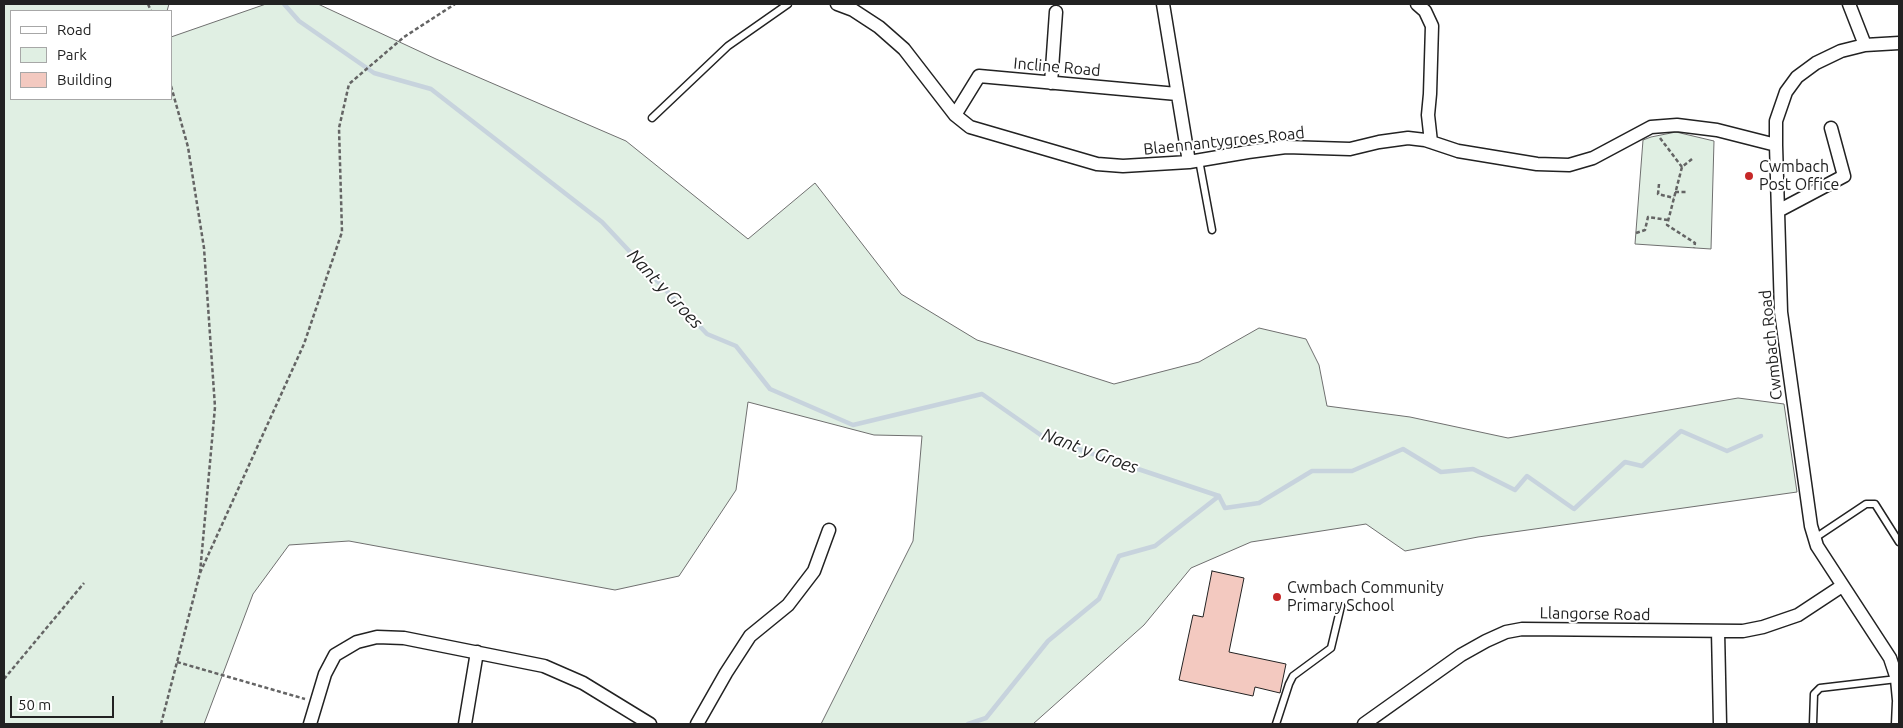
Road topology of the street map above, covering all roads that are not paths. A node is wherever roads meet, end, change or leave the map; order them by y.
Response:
1 (788, 4) edge
2 (837, 4) edge
3 (1163, 4) edge
4 (1417, 4) edge
5 (1849, 4) edge
6 (1056, 12) dead end
7 (1899, 43) edge
8 (1865, 45) junction
9 (1052, 84) junction
10 (1177, 94) junction
11 (955, 115) junction
12 (652, 118) dead end
13 (1831, 128) dead end
14 (1431, 142) junction
15 (1776, 146) junction
16 (1194, 161) junction
17 (1778, 211) junction
18 (1212, 230) dead end
19 (829, 530) dead end
20 (1815, 538) junction
21 (1899, 542) edge
22 (1842, 586) junction
23 (1341, 606) dead end
24 (1718, 631) junction
25 (477, 652) junction
26 (1897, 679) junction
27 (1899, 696) edge
28 (1899, 701) edge
29 (310, 724) edge
30 (465, 724) edge
31 (650, 724) edge
32 (697, 724) edge
33 (1276, 724) edge
34 (1364, 724) edge
35 (1720, 724) edge
36 (1813, 724) edge
37 (1898, 724) edge

1 - 12 lane
2 - 11 street, Blaennantygroes Road
3 - 10 street
4 - 14 street
5 - 8 street
6 - 9 street
7 - 8 street, Cwmbach Road
8 - 15 street, Cwmbach Road
9 - 10 street, Incline Road
9 - 11 street, Incline Road
10 - 16 street
11 - 16 street, Blaennantygroes Road
13 - 17 street
14 - 15 street, Blaennantygroes Road
14 - 16 street, Blaennantygroes Road
15 - 17 street, Cwmbach Road
16 - 18 lane
17 - 20 street, Cwmbach Road
19 - 32 street
20 - 21 lane
20 - 22 street, Cwmbach Road
22 - 24 street, Llangorse Road
22 - 26 street, Cwmbach Road
23 - 33 lane
24 - 34 street, Llangorse Road
24 - 35 street
25 - 29 street
25 - 30 street
25 - 31 street
26 - 27 street, Cwmbach Road
26 - 36 lane
27 - 28 street, Cwmbach Road
28 - 37 street, Cwmbach Road

